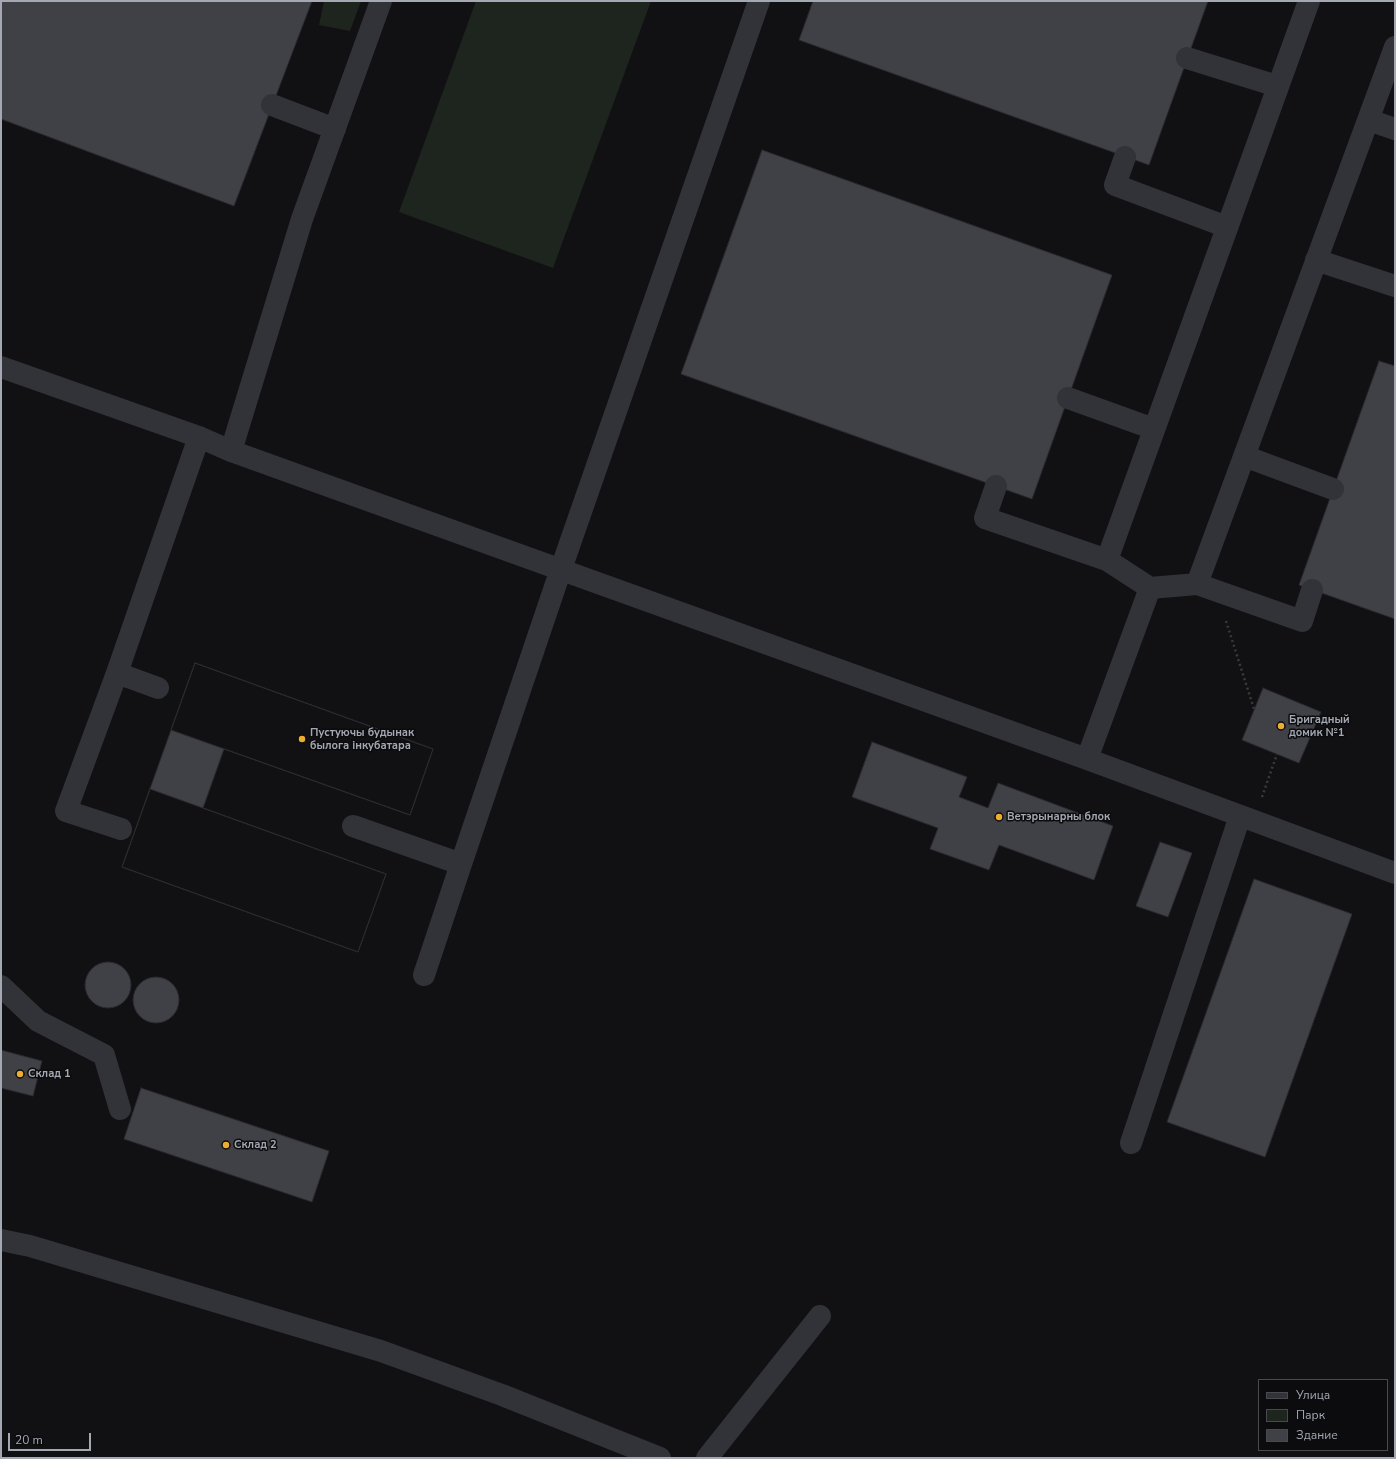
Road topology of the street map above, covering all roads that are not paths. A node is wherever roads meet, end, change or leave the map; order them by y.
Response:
1 (381, 1) edge
2 (759, 1) edge
3 (1309, 1) edge
4 (1395, 47) edge
5 (1187, 58) dead end
6 (1277, 86) junction
7 (272, 105) dead end
8 (1369, 120) junction
9 (335, 129) junction
10 (1395, 129) edge
11 (1125, 157) dead end
12 (1227, 227) junction
13 (1316, 260) junction
14 (1395, 286) edge
15 (1, 367) edge
16 (1068, 398) dead end
17 (1154, 429) junction
18 (199, 437) junction
19 (231, 451) junction
20 (1244, 456) junction
21 (996, 486) dead end
22 (1333, 489) dead end
23 (1107, 560) junction
24 (561, 569) junction
25 (1206, 587) junction
26 (1150, 588) junction
27 (1312, 590) dead end
28 (117, 673) junction
29 (158, 688) dead end
30 (1086, 759) junction
31 (1247, 819) junction
32 (353, 826) dead end
33 (121, 829) dead end
34 (461, 864) junction
35 (1395, 873) edge
36 (424, 975) dead end
37 (1, 986) edge
38 (120, 1109) dead end
39 (1130, 1143) dead end
40 (1, 1240) edge
41 (820, 1316) dead end
42 (660, 1458) edge
43 (707, 1458) edge

1 - 9 lane
2 - 24 lane
3 - 6 lane
4 - 8 lane
5 - 6 lane
6 - 12 lane
7 - 9 lane
8 - 10 lane
8 - 13 lane
9 - 19 lane
11 - 12 lane
12 - 17 lane
13 - 14 lane
13 - 20 lane
15 - 18 lane
16 - 17 lane
17 - 23 lane
18 - 19 lane
18 - 28 lane
19 - 24 lane
20 - 22 lane
20 - 25 lane
21 - 23 lane
23 - 26 lane
24 - 30 lane
24 - 34 lane
25 - 26 lane
25 - 27 lane
26 - 30 lane
28 - 29 lane
28 - 33 lane
30 - 31 lane
31 - 35 lane
31 - 39 lane
32 - 34 lane
34 - 36 lane
37 - 38 lane
40 - 42 lane
41 - 43 lane

